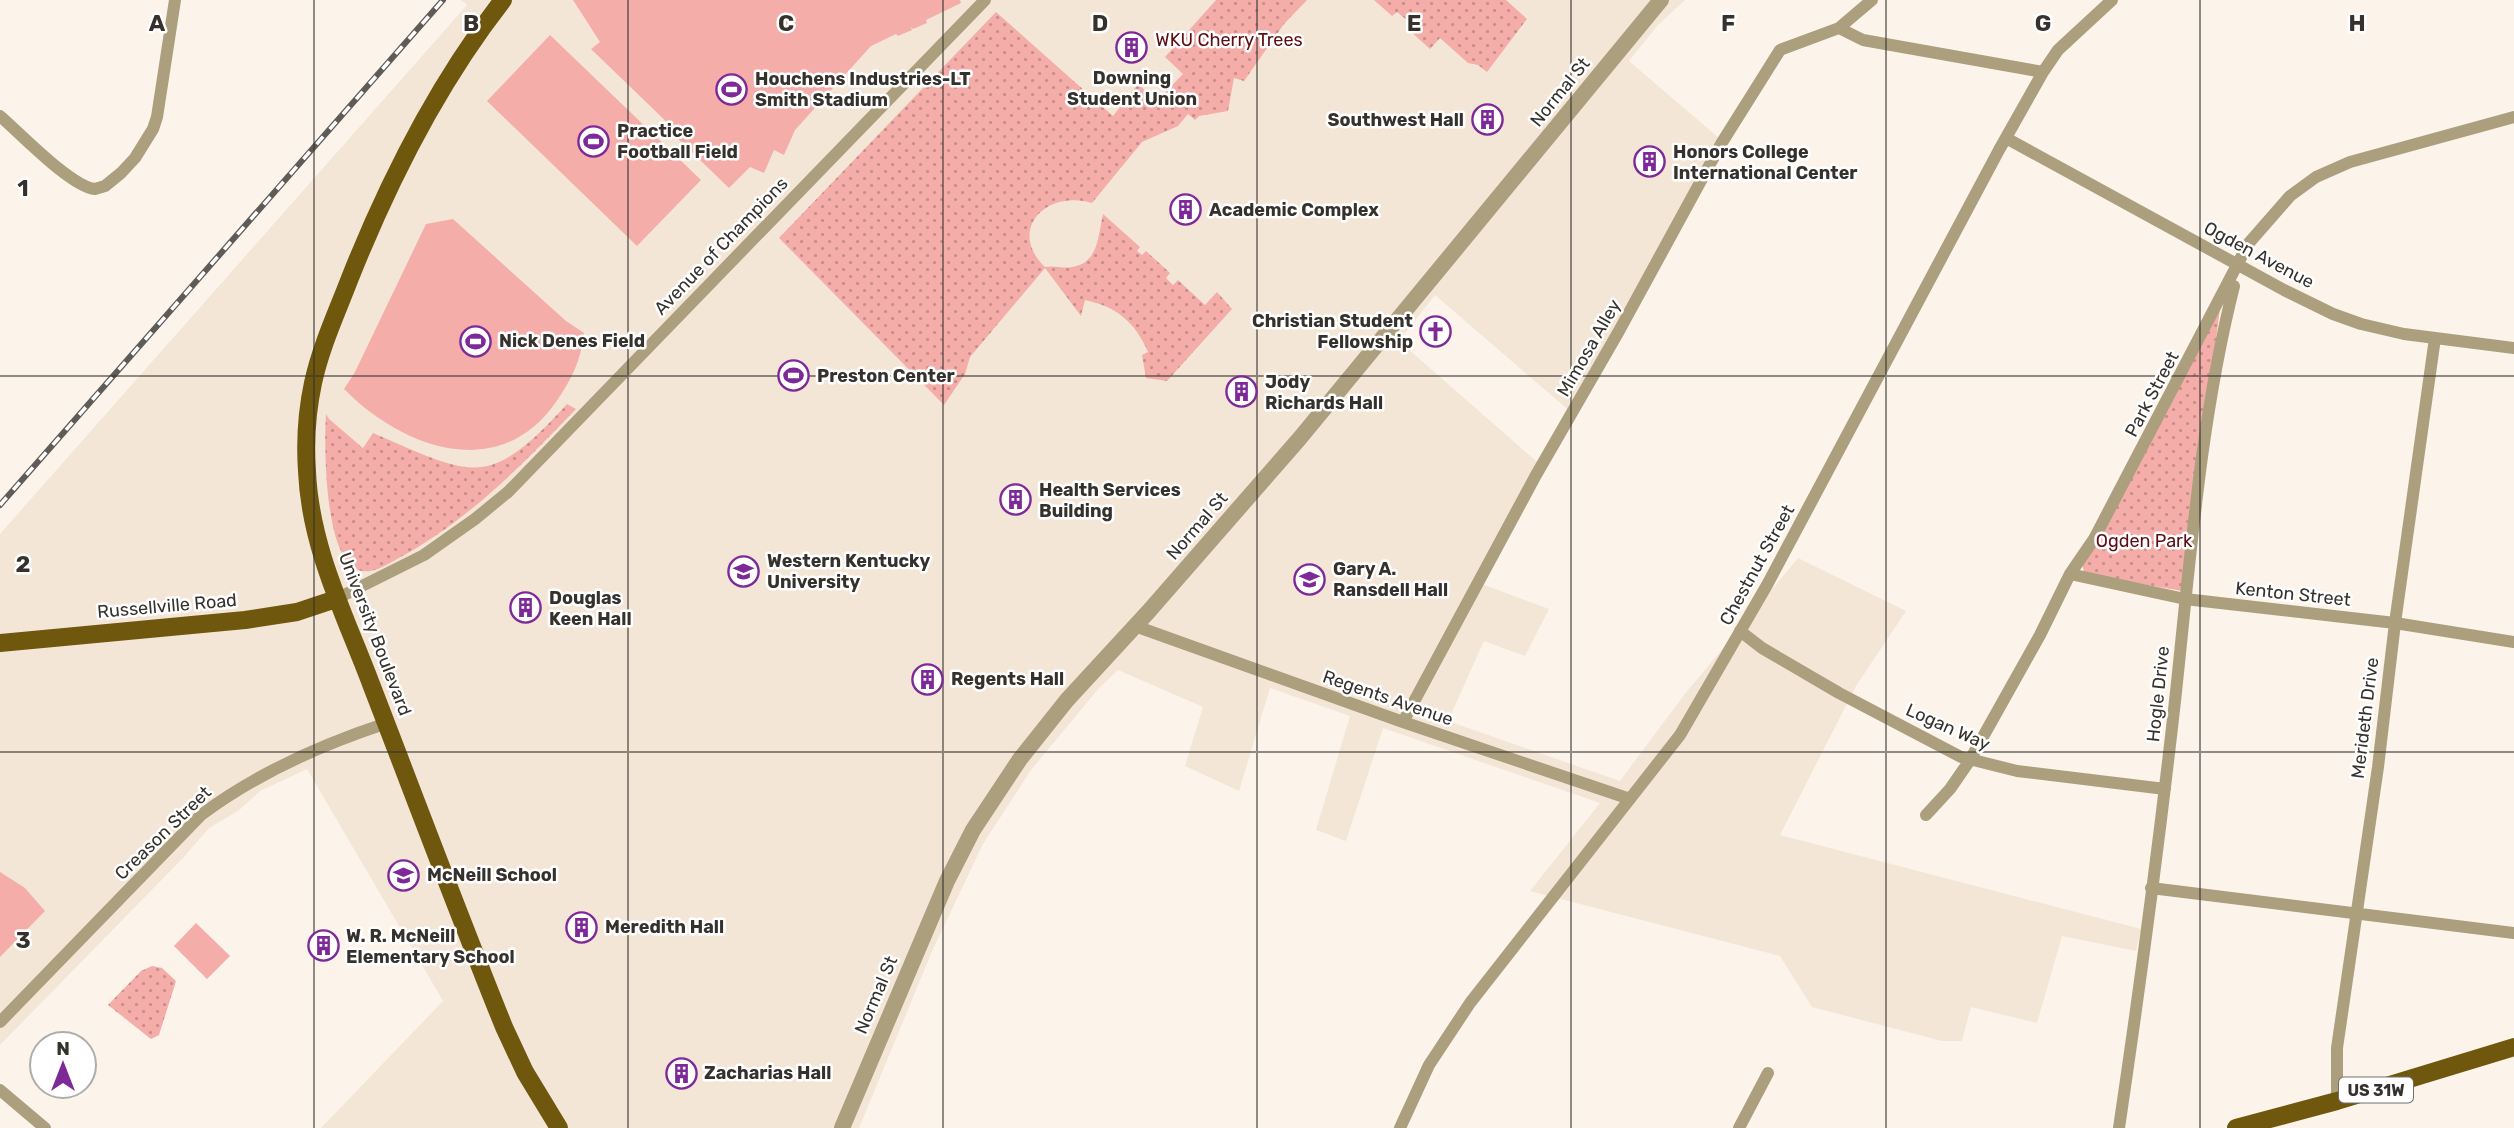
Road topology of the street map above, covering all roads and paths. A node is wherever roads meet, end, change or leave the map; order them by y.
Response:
1 (175, 0) edge
2 (503, 0) edge
3 (985, 0) edge
4 (1661, 0) edge
5 (1872, 0) edge
6 (2112, 0) edge
7 (1839, 28) junction
8 (2043, 72) junction
9 (0, 116) edge
10 (2514, 117) edge
11 (2006, 138) junction
12 (2239, 265) junction
13 (2435, 338) junction
14 (2514, 348) edge
15 (2070, 574) junction
16 (336, 599) junction
17 (2185, 599) junction
18 (2395, 623) junction
19 (1135, 626) junction
20 (1740, 631) junction
21 (2514, 642) edge
22 (0, 643) edge
23 (1403, 722) junction
24 (387, 723) junction
25 (1970, 760) junction
26 (2165, 789) junction
27 (1630, 799) junction
28 (1926, 815) dead end
29 (2151, 888) junction
30 (2357, 915) junction
31 (2514, 933) edge
32 (0, 1022) edge
33 (2514, 1047) edge
34 (1768, 1073) dead end
35 (0, 1090) edge
36 (2337, 1101) junction
37 (45, 1128) edge
38 (559, 1128) edge
39 (842, 1128) edge
40 (1400, 1128) edge
41 (1739, 1128) edge
42 (2119, 1128) edge
43 (2236, 1128) edge

1 - 9 street
2 - 16 main road, University Boulevard
3 - 16 street, Avenue of Champions
4 - 19 street, Normal St
5 - 7 street, Mimosa Alley
6 - 8 street, Chestnut Street
7 - 8 street
7 - 23 street, Mimosa Alley
8 - 11 street, Chestnut Street
10 - 12 street, Park Street
11 - 12 street, Ogden Avenue
11 - 20 street, Chestnut Street
12 - 13 street, Ogden Avenue
12 - 15 street, Park Street
12 - 17 street, Hogle Drive
13 - 14 street, Ogden Avenue
13 - 18 street, Merideth Drive
15 - 17 street, Kenton Street
15 - 25 street, Park Street
16 - 22 main road, Russellville Road
16 - 24 main road, University Boulevard
17 - 18 street, Kenton Street
17 - 26 street, Hogle Drive
18 - 21 street, Kenton Street
18 - 30 street, Merideth Drive
19 - 23 street, Regents Avenue
19 - 39 street, Normal St
20 - 25 street, Logan Way
20 - 27 street, Chestnut Street
23 - 27 street, Regents Avenue
24 - 32 street, Creason Street
24 - 38 main road, University Boulevard
25 - 26 street, Logan Way
25 - 28 street, Park Street
26 - 29 street, Hogle Drive
27 - 40 street, Chestnut Street
29 - 30 street
29 - 42 street, Hogle Drive
30 - 31 street
30 - 36 street, Merideth Drive
33 - 36 main road, US 31W
34 - 41 street
35 - 37 street
36 - 43 main road, US 31W

